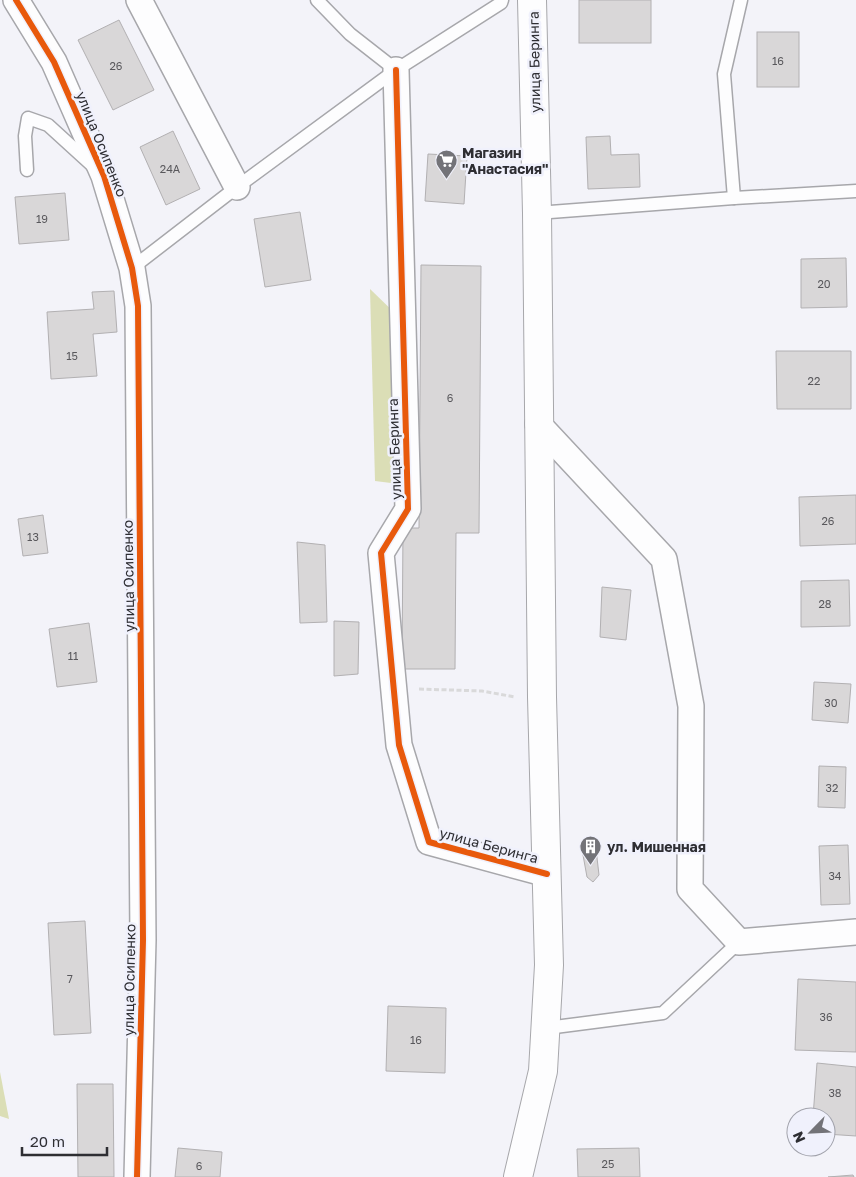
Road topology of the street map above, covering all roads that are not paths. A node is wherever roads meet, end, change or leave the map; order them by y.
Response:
1 (16, 0) edge
2 (139, 0) edge
3 (317, 0) edge
4 (502, 0) edge
5 (532, 0) edge
6 (741, 0) edge
7 (396, 70) junction
8 (27, 170) dead end
9 (104, 176) junction
10 (237, 187) junction
11 (856, 191) edge
12 (734, 198) junction
13 (537, 213) junction
14 (132, 268) junction
15 (538, 424) junction
16 (547, 874) junction
17 (856, 932) edge
18 (739, 942) junction
19 (547, 1028) junction
20 (137, 1177) edge
21 (518, 1177) edge

1 - 9 street, улица Осипенко
2 - 10 street
3 - 7 lane
4 - 7 lane
5 - 13 main road, улица Беринга
6 - 12 lane
7 - 10 lane
7 - 16 street, улица Беринга
8 - 9 lane
9 - 14 street, улица Осипенко
10 - 14 lane
11 - 12 lane
12 - 13 lane
13 - 15 main road, улица Беринга
14 - 20 street, улица Осипенко
15 - 16 main road, улица Беринга
15 - 18 street
16 - 19 main road, улица Беринга
17 - 18 street
18 - 19 lane
19 - 21 main road, улица Беринга

